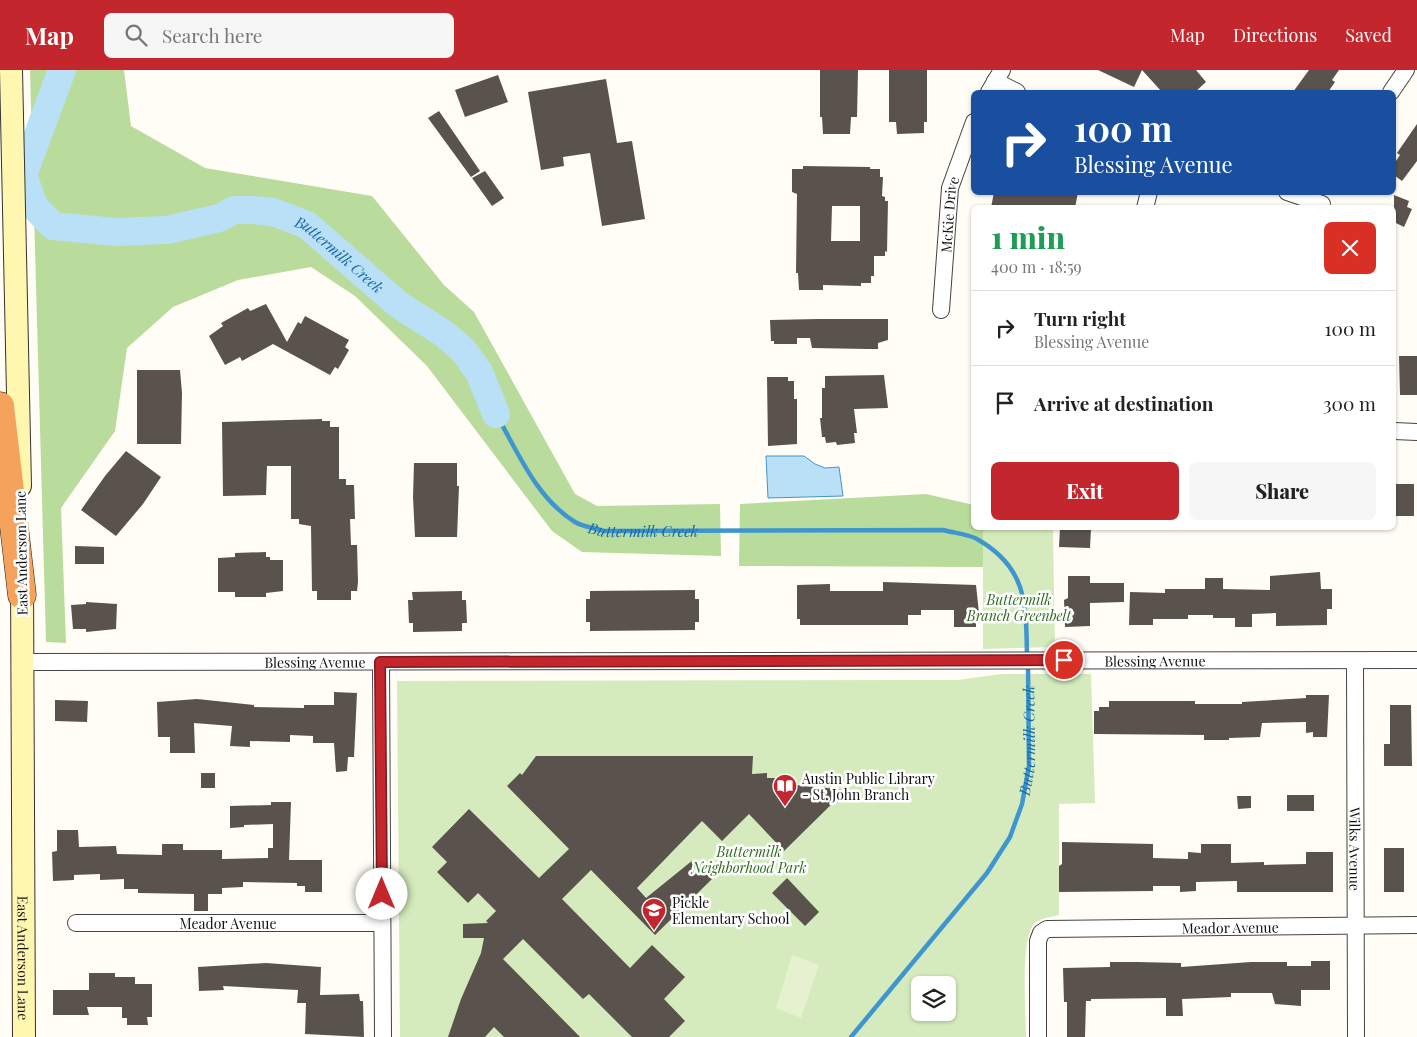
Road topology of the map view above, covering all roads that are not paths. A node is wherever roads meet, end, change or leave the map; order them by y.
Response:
1 (11, 70) edge
2 (1406, 70) edge
3 (996, 81) edge
4 (1013, 90) edge
5 (1392, 90) edge
6 (971, 130) edge
7 (1299, 195) edge
8 (1323, 201) edge
9 (941, 310) dead end
10 (0, 406) edge
11 (1396, 431) edge
12 (1417, 432) edge
13 (22, 595) junction
14 (1417, 660) edge
15 (1355, 661) junction
16 (23, 662) junction
17 (380, 662) junction
18 (382, 923) junction
19 (76, 924) dead end
20 (1355, 925) junction
21 (1417, 925) edge
22 (24, 1037) edge
23 (383, 1037) edge
24 (1038, 1037) edge
25 (1356, 1037) edge

1 - 13 main road, East Anderson Lane
2 - 5 street
3 - 4 street
6 - 9 street, McKie Drive
7 - 8 street
10 - 13 highway
11 - 12 street
13 - 16 main road, East Anderson Lane
14 - 15 street, Blessing Avenue
15 - 17 street, Blessing Avenue
15 - 20 street, Wilks Avenue
16 - 17 street, Blessing Avenue
16 - 22 main road, East Anderson Lane
17 - 18 street
18 - 19 street, Meador Avenue
18 - 23 street
20 - 21 street, Meador Avenue
20 - 24 street, Meador Avenue
20 - 25 street, Wilks Avenue

